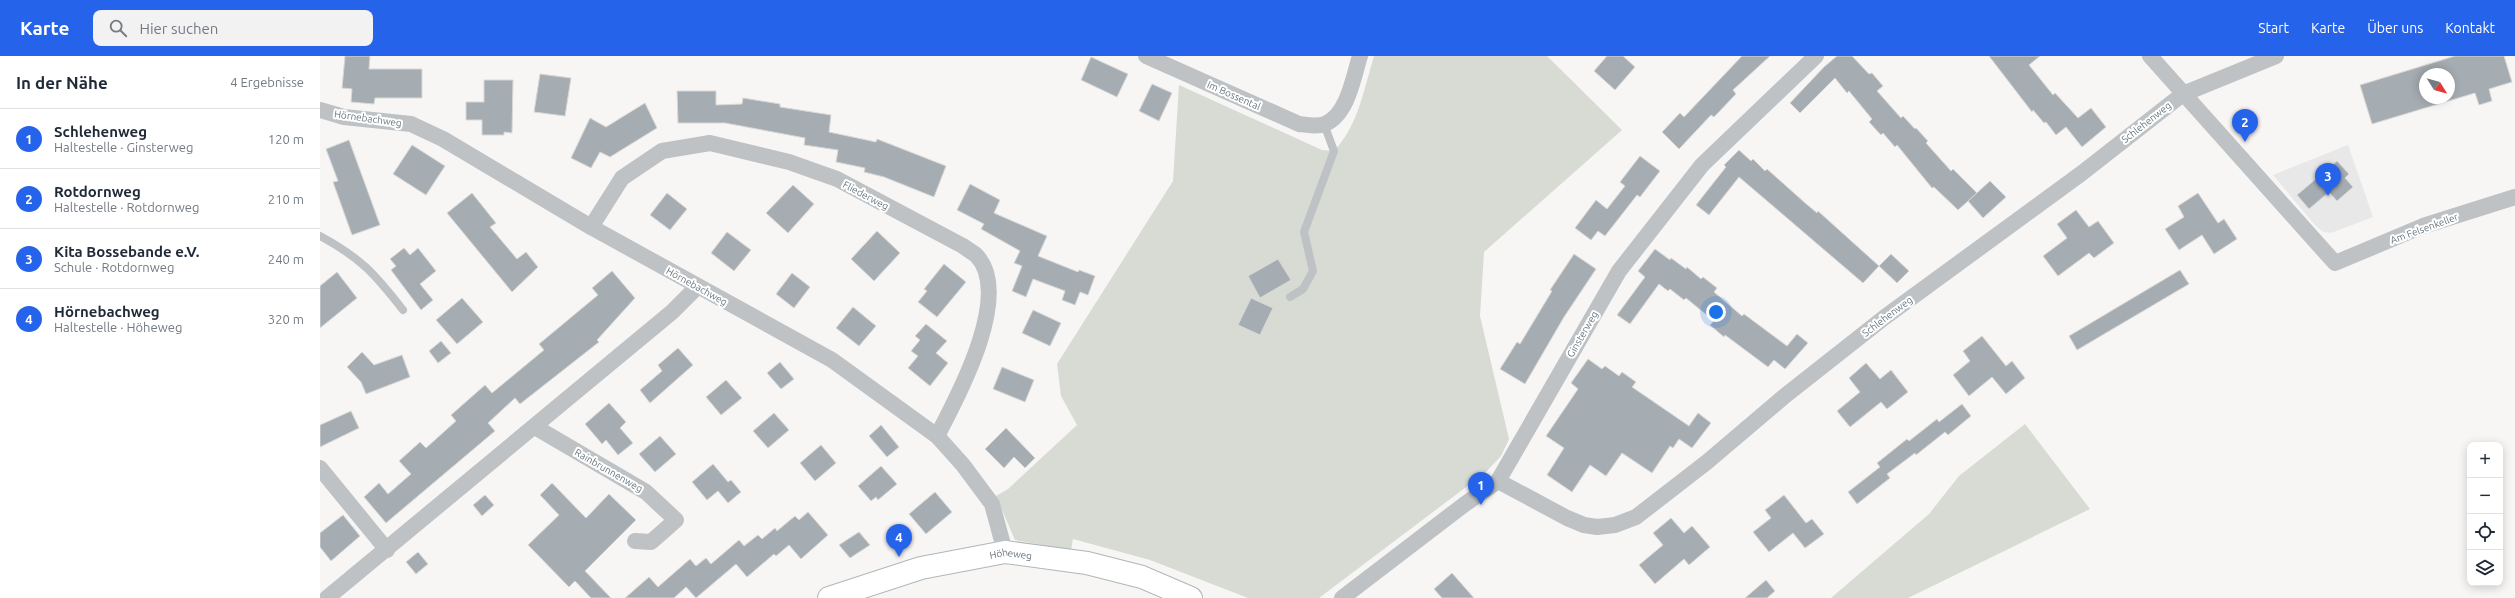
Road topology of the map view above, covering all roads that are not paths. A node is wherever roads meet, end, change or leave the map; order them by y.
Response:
1 (1146, 56) edge
2 (1360, 56) edge
3 (1816, 56) edge
4 (2150, 56) edge
5 (2276, 56) edge
6 (2183, 94) junction
7 (320, 110) edge
8 (1324, 124) junction
9 (2515, 197) edge
10 (591, 227) junction
11 (320, 236) edge
12 (697, 287) junction
13 (1290, 297) dead end
14 (403, 310) dead end
15 (535, 427) junction
16 (937, 436) junction
17 (322, 475) edge
18 (1498, 482) junction
19 (634, 541) dead end
20 (387, 550) junction
21 (1005, 552) junction
22 (327, 598) edge
23 (829, 598) edge
24 (1191, 598) edge
25 (1342, 598) edge

1 - 8 street, Im Bossental
2 - 8 street
3 - 18 street, Ginsterweg
4 - 6 street
5 - 6 street, Schlehenweg
6 - 9 street, Am Felsenkeller
6 - 18 street, Schlehenweg
7 - 10 street, Hörnebachweg
8 - 13 lane
10 - 12 street, Hörnebachweg
10 - 16 street, Fliederweg
11 - 14 lane
12 - 15 street
12 - 16 street, Hörnebachweg
15 - 19 street, Rainbrunnenweg
15 - 20 street
16 - 21 street, Hörnebachweg
17 - 20 street
18 - 25 street, Ginsterweg
20 - 22 street
21 - 23 street, Höheweg
21 - 24 street, Höheweg

